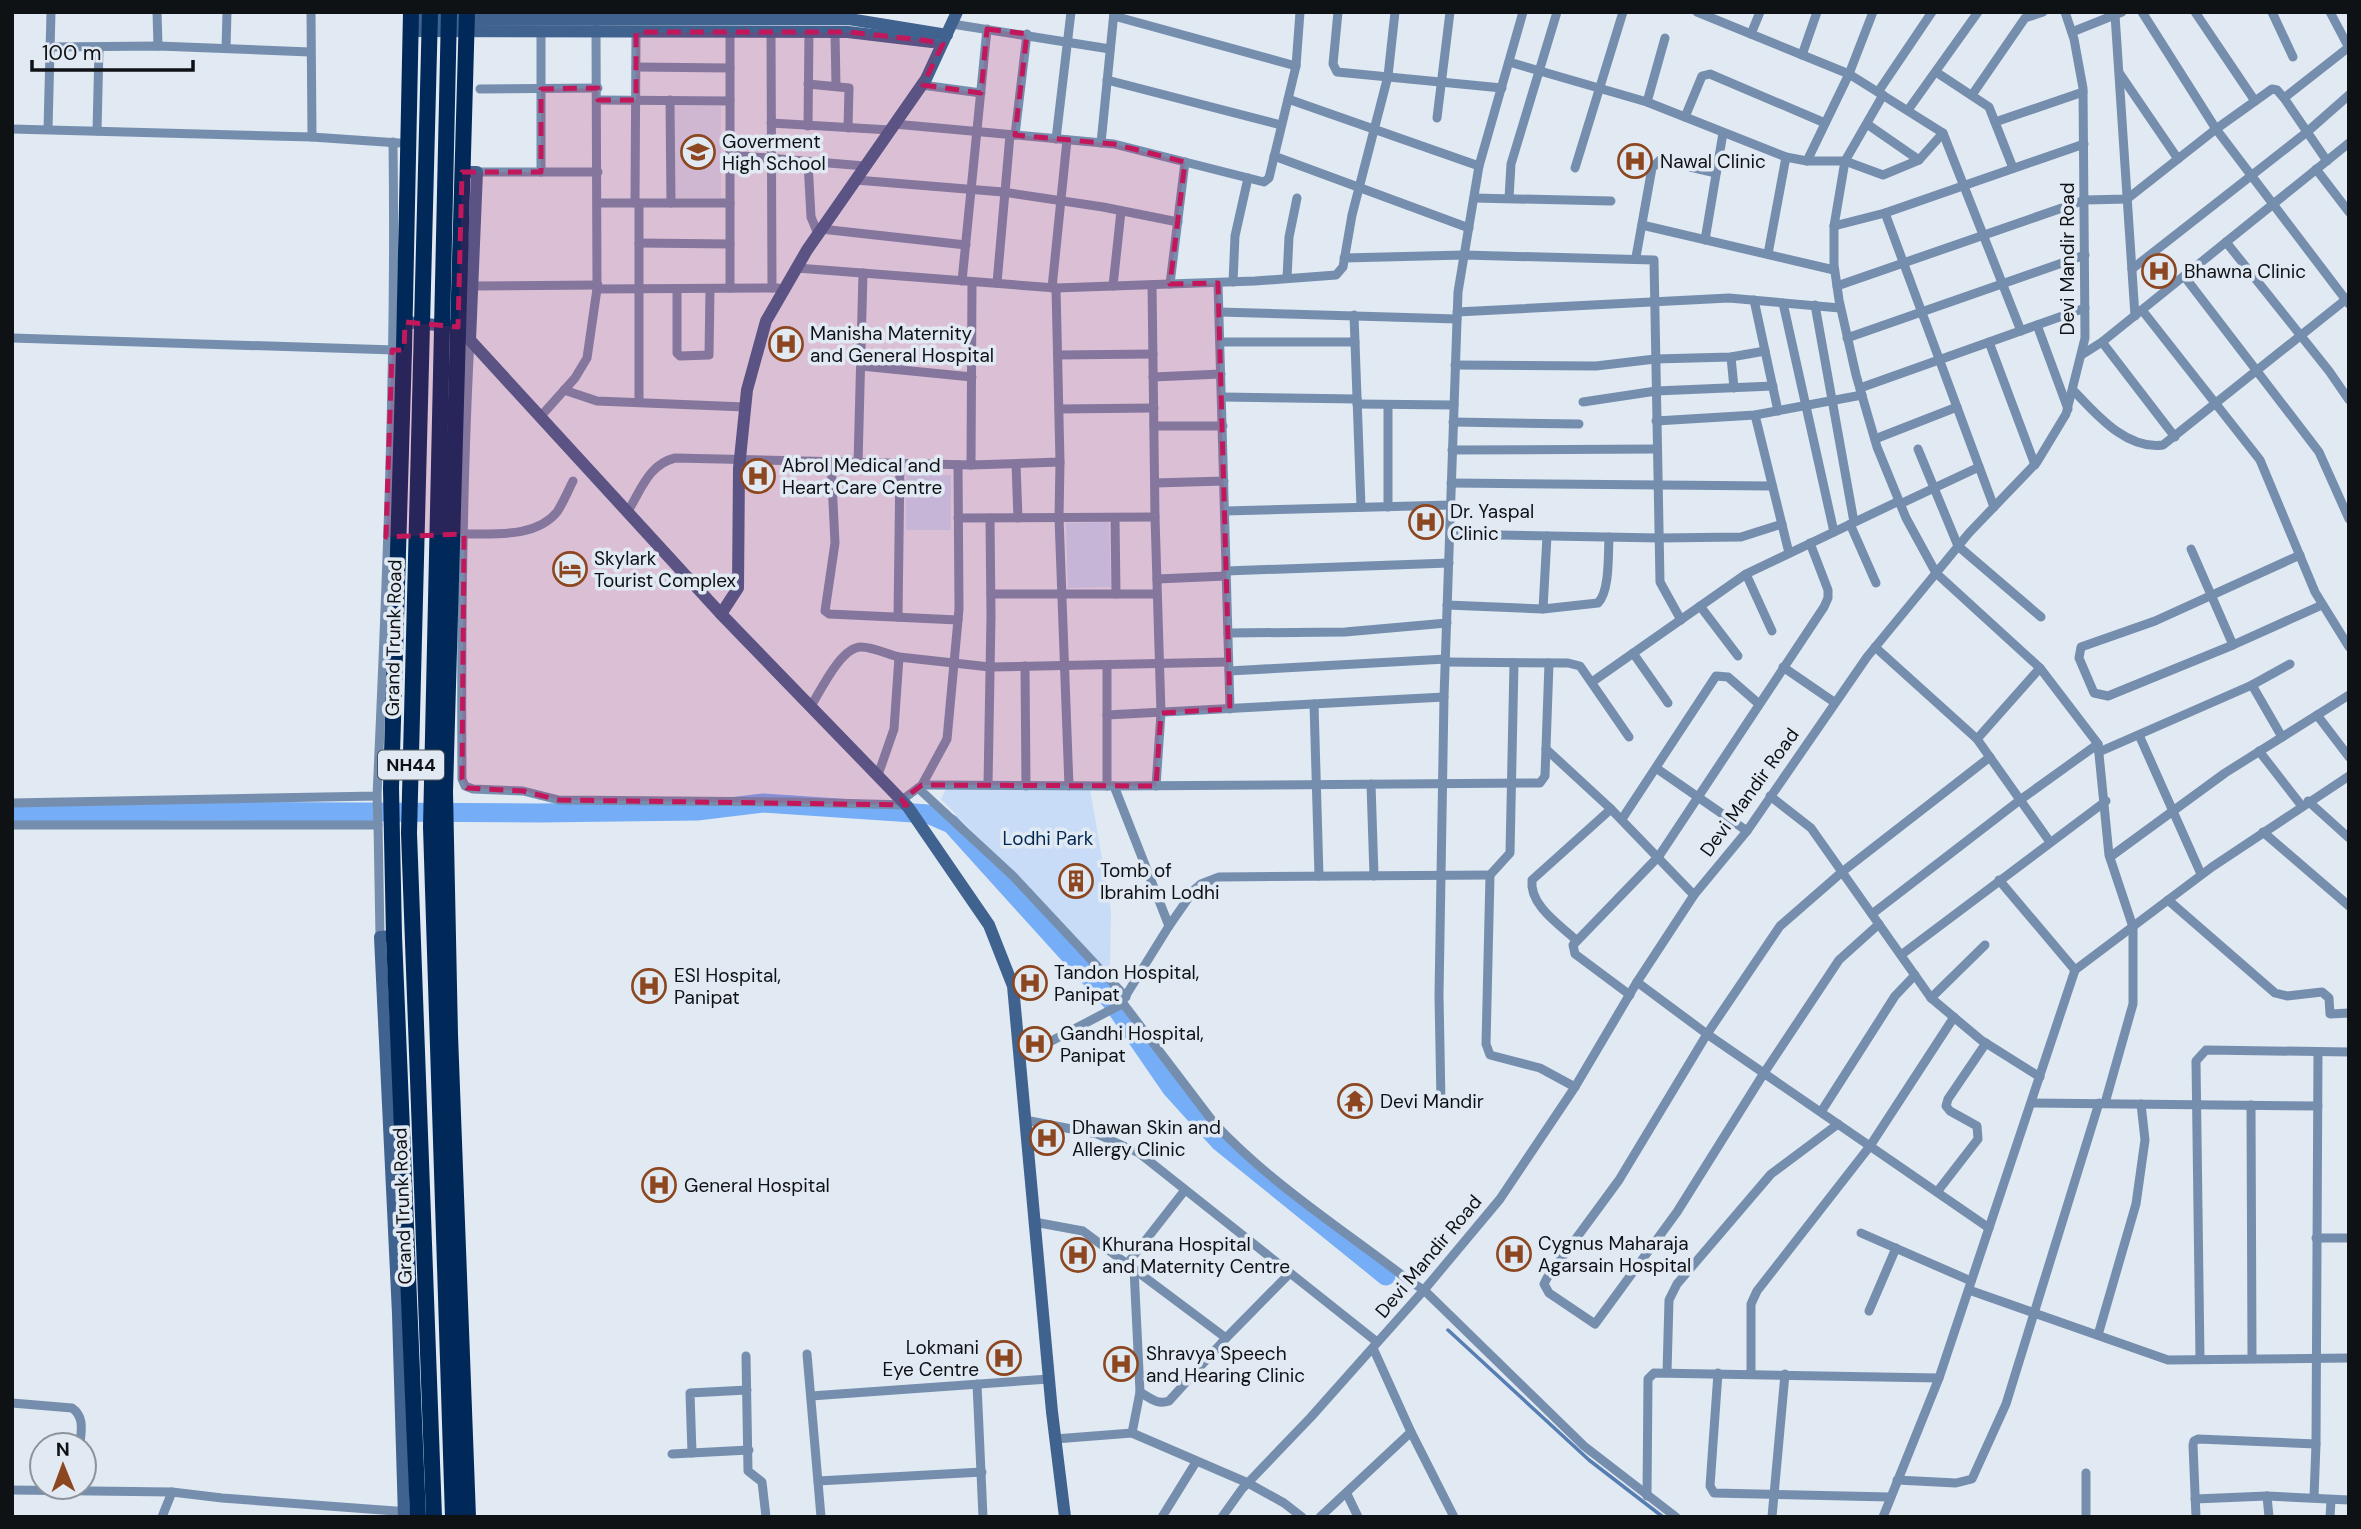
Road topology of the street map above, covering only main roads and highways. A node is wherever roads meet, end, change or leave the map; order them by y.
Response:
1 (430, 12) edge
2 (449, 12) edge
3 (472, 19) edge
4 (410, 21) edge
5 (452, 1073) junction
6 (400, 1074) junction
7 (411, 1514) edge
8 (434, 1517) edge
9 (453, 1517) edge
10 (468, 1517) edge

1 - 8 highway, Grand Trunk Road / NH44
2 - 9 highway, NH44
3 - 5 highway
4 - 6 highway
5 - 6 highway
5 - 10 highway
6 - 7 highway

